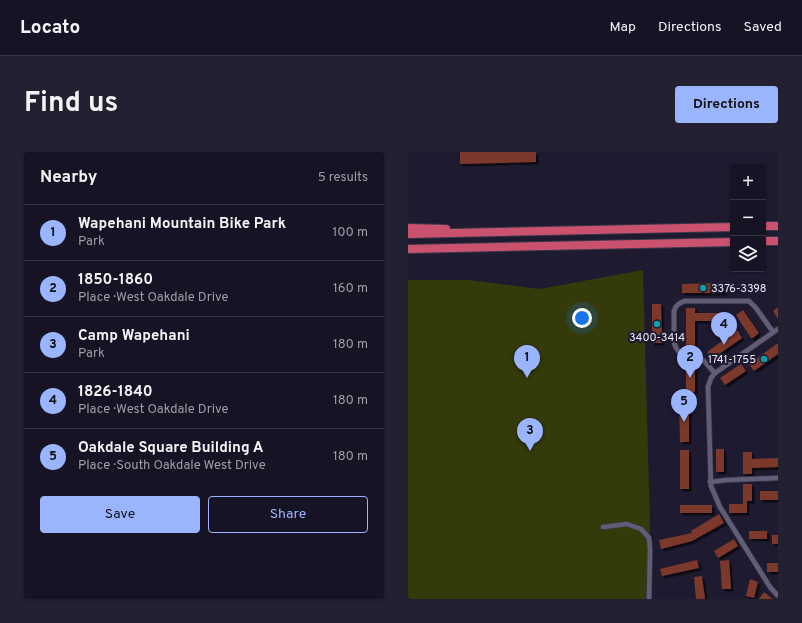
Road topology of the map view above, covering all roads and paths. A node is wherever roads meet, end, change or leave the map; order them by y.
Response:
1 (766, 226) edge
2 (778, 226) edge
3 (730, 227) edge
4 (408, 228) edge
5 (485, 232) junction
6 (408, 234) edge
7 (778, 241) edge
8 (730, 242) edge
9 (766, 242) edge
10 (408, 249) edge
11 (778, 329) edge
12 (773, 332) junction
13 (715, 373) junction
14 (778, 478) edge
15 (710, 482) junction
16 (603, 527) dead end
17 (778, 596) edge
18 (649, 599) edge

1 - 2 highway
3 - 5 highway
4 - 5 highway
5 - 6 highway
7 - 9 highway
8 - 10 highway
11 - 12 street
12 - 13 street
12 - 13 street
13 - 15 street
14 - 15 street
15 - 17 street
16 - 18 street

